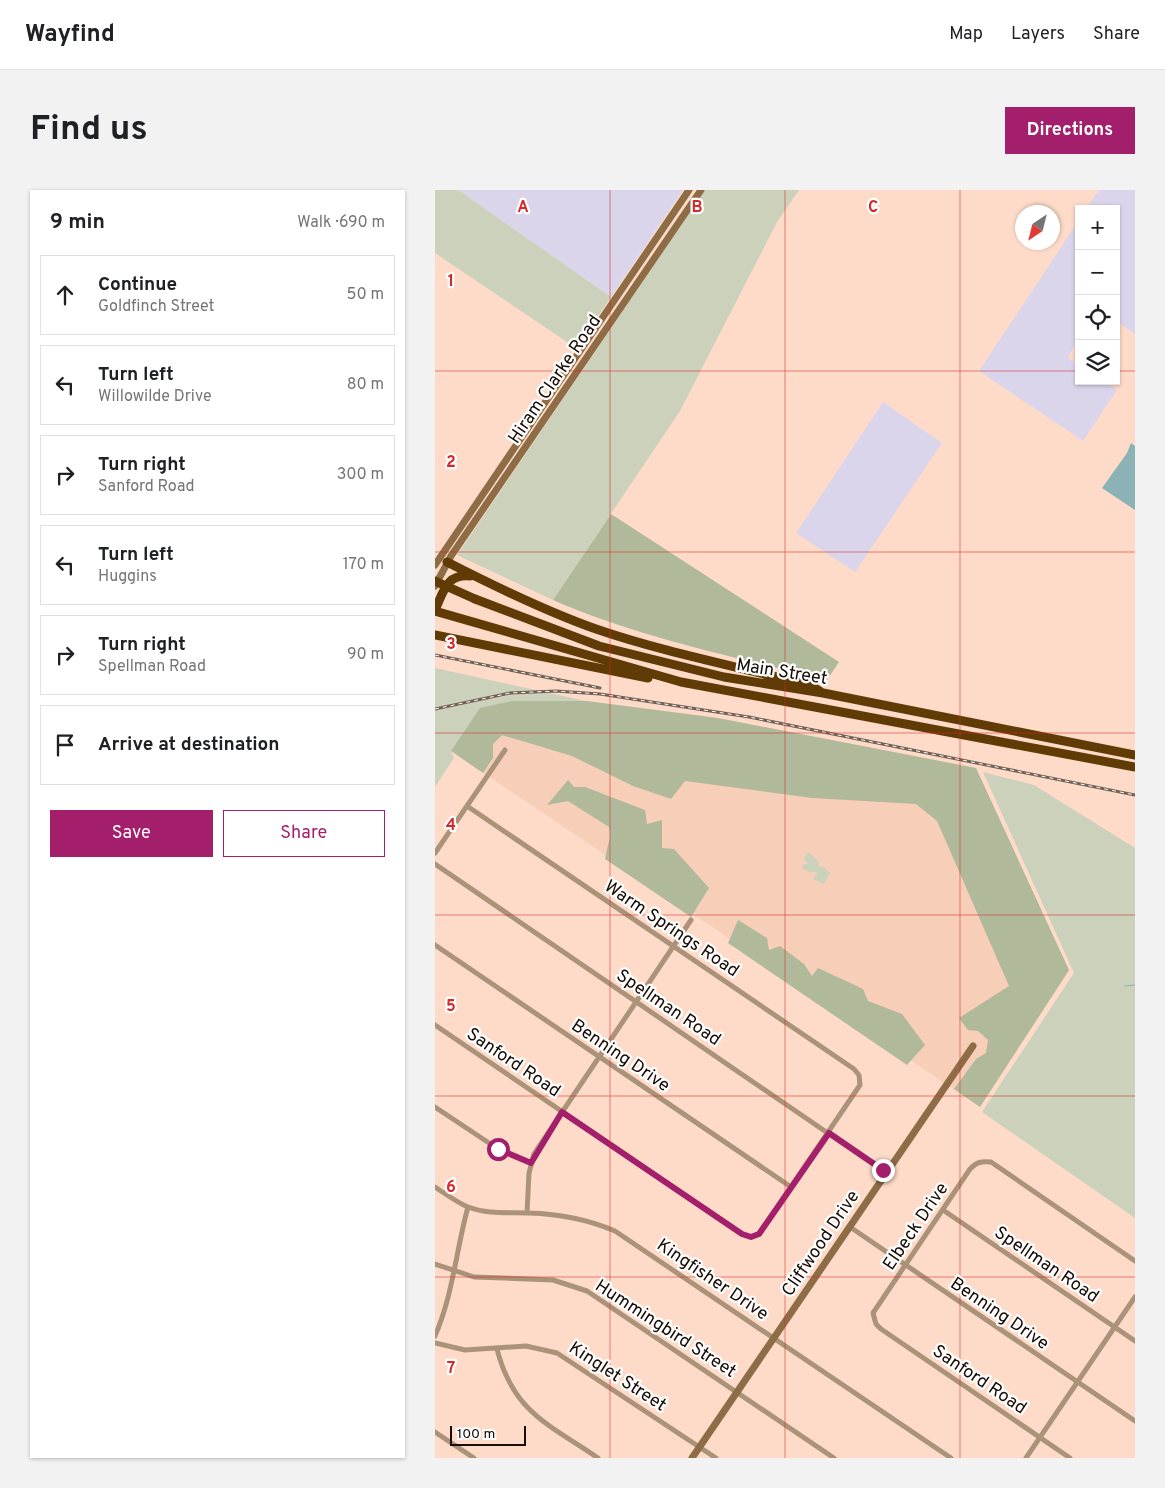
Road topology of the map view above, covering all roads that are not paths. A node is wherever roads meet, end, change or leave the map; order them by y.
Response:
1 (689, 190) edge
2 (701, 190) edge
3 (657, 239) junction
4 (665, 243) junction
5 (618, 296) junction
6 (625, 301) junction
7 (579, 354) junction
8 (585, 359) junction
9 (534, 420) junction
10 (541, 424) junction
11 (488, 487) junction
12 (495, 492) junction
13 (436, 560) edge
14 (447, 562) junction
15 (473, 576) junction
16 (435, 581) edge
17 (435, 586) edge
18 (435, 610) edge
19 (437, 634) edge
20 (696, 685) junction
21 (823, 694) junction
22 (505, 750) dead end
23 (1135, 754) edge
24 (1135, 767) edge
25 (467, 806) junction
26 (435, 853) edge
27 (435, 864) edge
28 (691, 920) dead end
29 (435, 945) edge
30 (674, 946) junction
31 (636, 1002) junction
32 (435, 1025) edge
33 (973, 1046) dead end
34 (599, 1057) junction
35 (435, 1107) edge
36 (562, 1112) junction
37 (829, 1133) junction
38 (531, 1163) junction
39 (887, 1172) junction
40 (435, 1187) edge
41 (791, 1187) junction
42 (468, 1207) junction
43 (943, 1210) junction
44 (527, 1213) junction
45 (850, 1227) junction
46 (1135, 1261) edge
47 (435, 1264) edge
48 (905, 1265) junction
49 (455, 1272) junction
50 (1135, 1297) edge
51 (875, 1322) joint
52 (1115, 1327) junction
53 (435, 1336) edge
54 (774, 1337) junction
55 (1135, 1341) edge
56 (435, 1343) edge
57 (497, 1349) junction
58 (1077, 1382) junction
59 (737, 1392) junction
60 (1135, 1421) edge
61 (435, 1432) edge
62 (1040, 1437) junction
63 (700, 1447) junction
64 (474, 1458) edge
65 (598, 1458) edge
66 (692, 1458) edge
67 (716, 1458) edge
68 (834, 1458) edge
69 (951, 1458) edge
70 (1026, 1458) edge
71 (1070, 1458) edge

1 - 3 main road, Hiram Clarke Road
2 - 4 main road, Hiram Clarke Road
3 - 4 main road
3 - 5 main road, Hiram Clarke Road
4 - 6 main road, Hiram Clarke Road
5 - 6 main road
5 - 7 main road, Hiram Clarke Road
6 - 8 main road, Hiram Clarke Road
7 - 8 main road
7 - 9 main road, Hiram Clarke Road
8 - 10 main road, Hiram Clarke Road
9 - 10 main road
9 - 11 main road, Hiram Clarke Road
10 - 12 main road, Hiram Clarke Road
11 - 12 main road
11 - 13 main road, Hiram Clarke Road
12 - 14 main road, Hiram Clarke Road
13 - 14 main road
14 - 15 highway
14 - 17 main road, Hiram Clarke Road
15 - 18 highway
15 - 21 highway
16 - 21 highway, Main Street, bridge
18 - 20 highway, Main Street
19 - 20 highway
20 - 24 highway, Main Street
21 - 23 highway, Main Street
22 - 25 street
25 - 26 street
25 - 30 street, Warm Springs Road
27 - 31 street, Spellman Road
28 - 30 street
29 - 34 street, Benning Drive
30 - 31 street
30 - 37 street, Warm Springs Road
31 - 34 street
31 - 37 street, Spellman Road
32 - 36 street, Sanford Road
33 - 39 main road, Cliffwood Drive
34 - 36 street
34 - 41 street, Benning Drive
35 - 38 street
36 - 38 street
36 - 41 street, Sanford Road
37 - 39 street, Spellman Road
37 - 41 street
38 - 44 street
39 - 45 main road, Cliffwood Drive
40 - 42 street, Kingfisher Drive
42 - 44 street, Kingfisher Drive
42 - 49 street
43 - 46 street, Elbeck Drive
43 - 48 street, Elbeck Drive
43 - 52 street, Spellman Road
44 - 54 street, Kingfisher Drive
45 - 48 street, Benning Drive
45 - 54 main road, Cliffwood Drive
47 - 49 street, Hummingbird Street
48 - 51 street, Elbeck Drive
48 - 58 street, Benning Drive
49 - 53 street
49 - 59 street, Hummingbird Street
50 - 52 street
51 - 62 street, Sanford Road
52 - 55 street, Spellman Road
52 - 58 street
54 - 59 main road, Cliffwood Drive
54 - 69 street, Kingfisher Drive
56 - 57 street, Kinglet Street
57 - 63 street, Kinglet Street
57 - 65 street
58 - 60 street, Benning Drive
58 - 62 street
59 - 63 main road, Cliffwood Drive
59 - 68 street, Hummingbird Street
61 - 64 street
62 - 70 street
62 - 71 street, Sanford Road
63 - 66 main road, Cliffwood Drive
63 - 67 street, Kinglet Street

